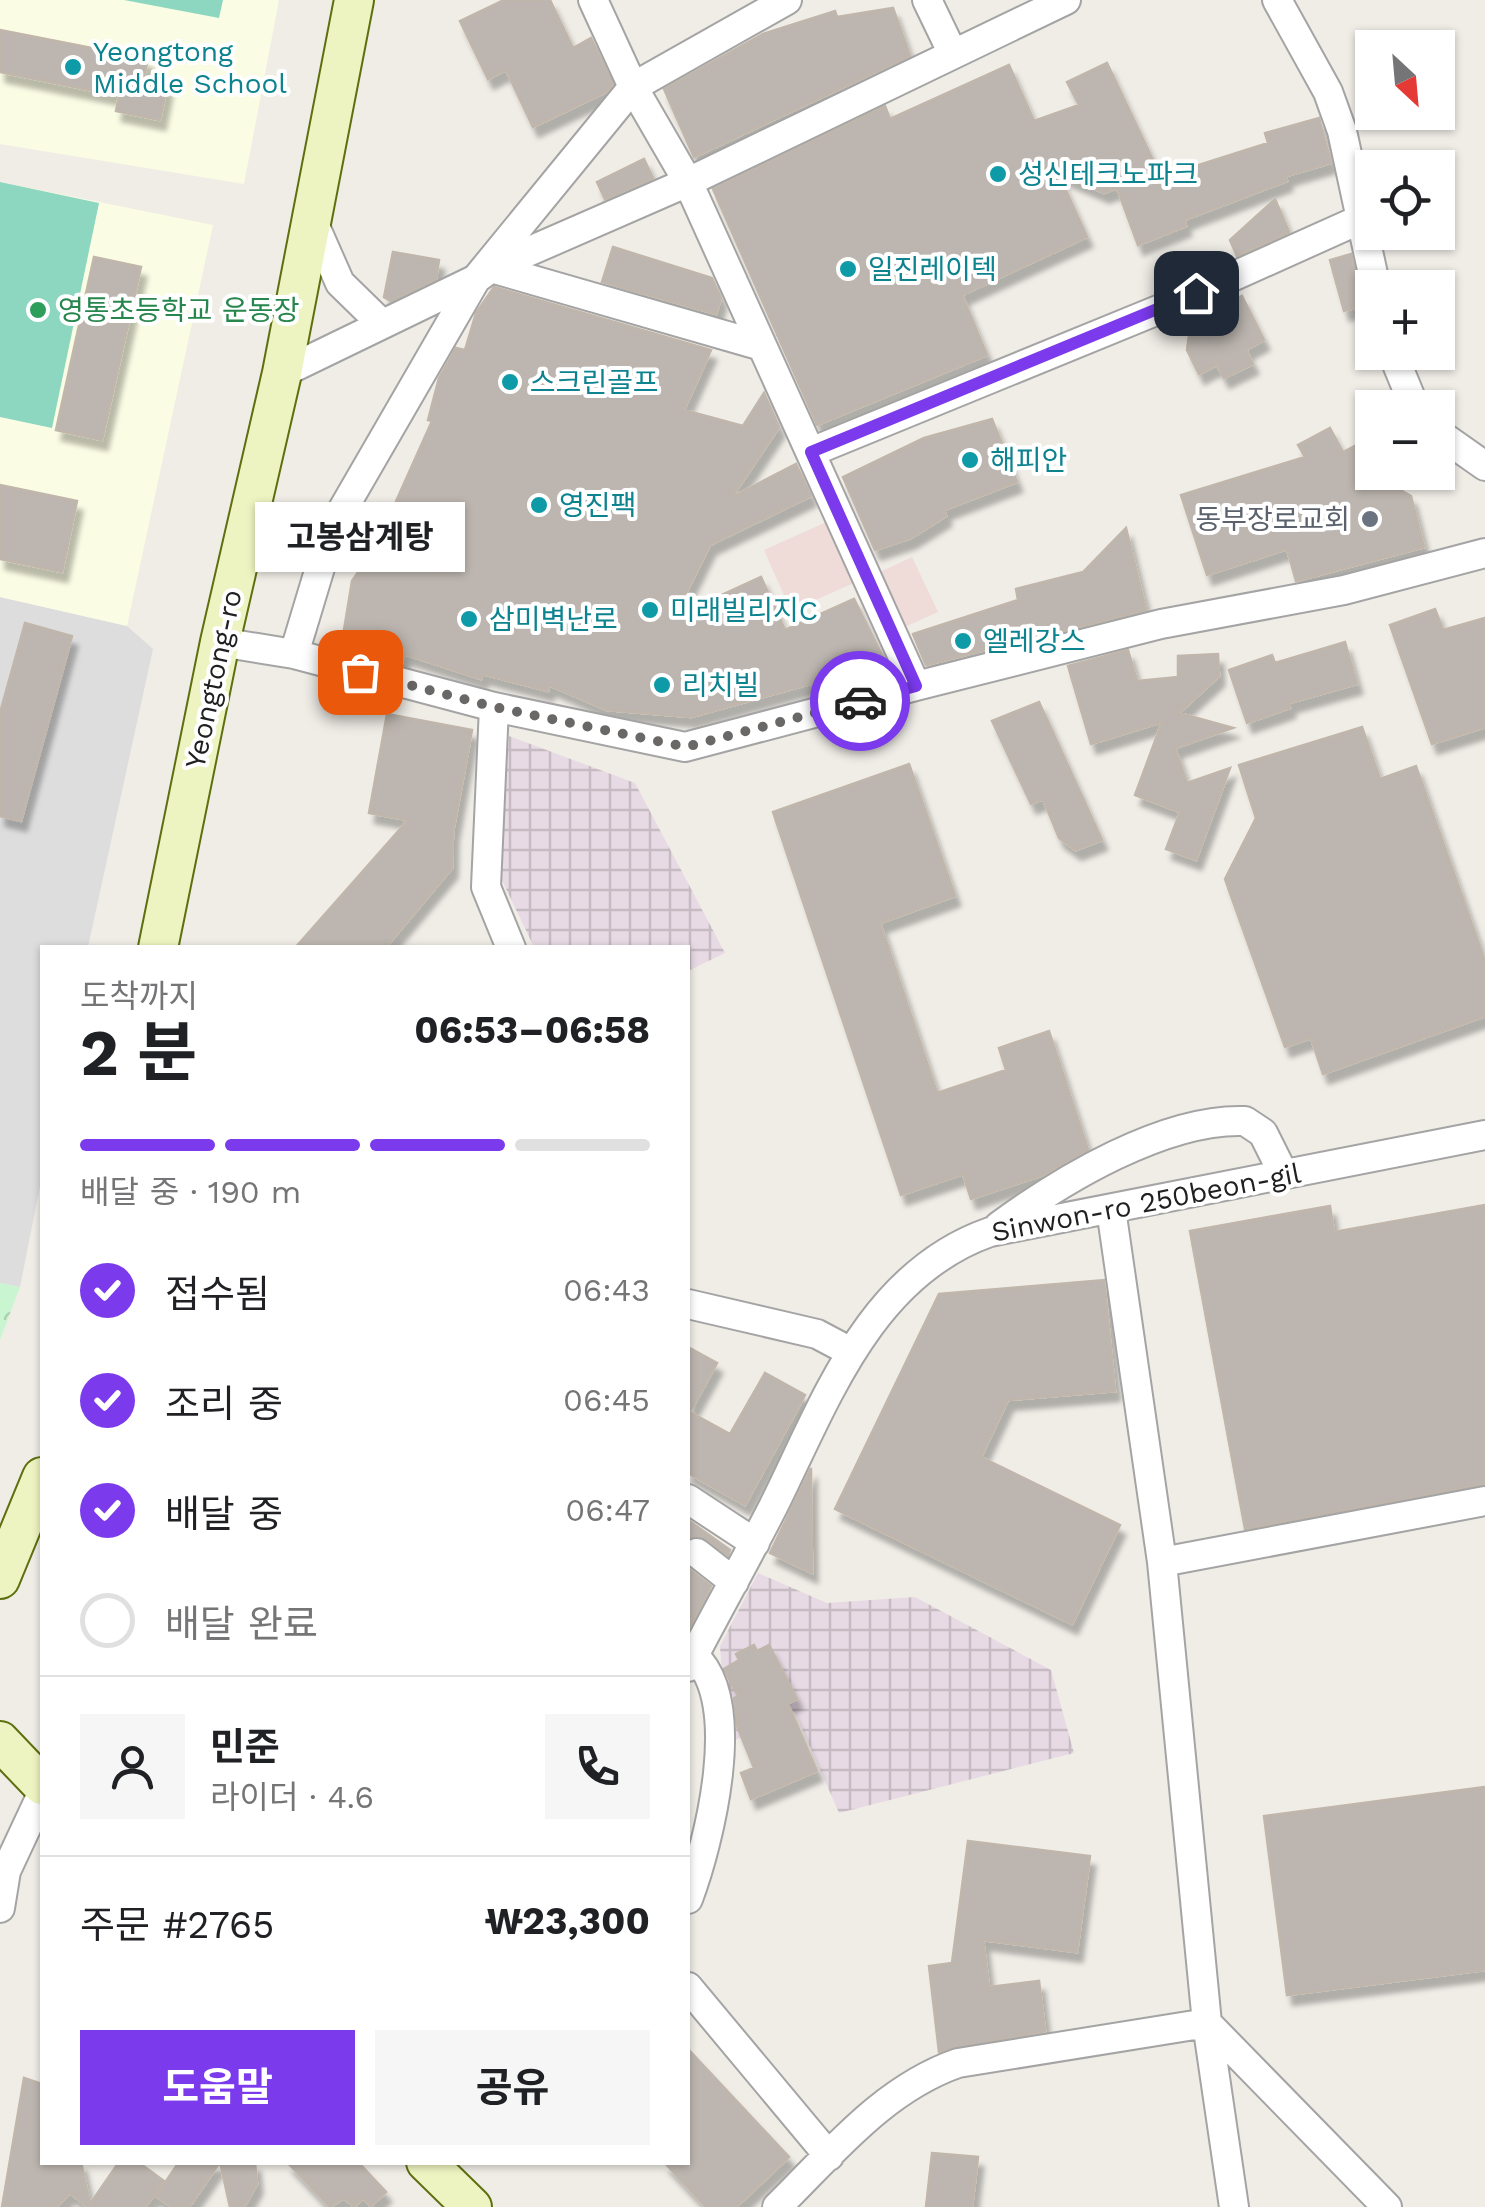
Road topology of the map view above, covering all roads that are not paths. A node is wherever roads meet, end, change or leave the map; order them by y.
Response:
1 (354, 0) edge
2 (593, 0) edge
3 (787, 0) edge
4 (927, 0) edge
5 (1066, 0) edge
6 (1277, 0) edge
7 (952, 54) junction
8 (633, 87) junction
9 (1355, 179) edge
10 (688, 182) junction
11 (310, 214) junction
12 (1355, 223) edge
13 (483, 274) junction
14 (382, 324) junction
15 (762, 346) junction
16 (282, 374) junction
17 (1455, 445) edge
18 (811, 452) junction
19 (1485, 466) edge
20 (1485, 553) edge
21 (220, 642) junction
22 (294, 654) junction
23 (916, 686) junction
24 (494, 707) junction
25 (159, 945) edge
26 (509, 945) edge
27 (1485, 1136) edge
28 (1283, 1173) junction
29 (1112, 1209) junction
30 (990, 1232) junction
31 (690, 1304) edge
32 (851, 1352) junction
33 (40, 1482) edge
34 (690, 1501) edge
35 (1485, 1501) edge
36 (755, 1543) junction
37 (697, 1554) dead end
38 (1162, 1562) junction
39 (0, 1579) edge
40 (734, 1582) junction
41 (690, 1661) edge
42 (0, 1741) edge
43 (40, 1782) edge
44 (40, 1798) edge
45 (690, 1894) edge
46 (0, 1908) edge
47 (690, 1989) edge
48 (1206, 2023) junction
49 (829, 2156) junction
50 (429, 2165) edge
51 (472, 2207) edge
52 (777, 2207) edge
53 (1234, 2207) edge
54 (1387, 2207) edge

1 - 11 street, Yeongtong-ro
2 - 8 street
3 - 8 street
4 - 7 street
5 - 7 street
6 - 9 street
7 - 10 street
8 - 10 street
8 - 13 street
10 - 13 street
10 - 15 street
11 - 14 street
11 - 16 street, Yeongtong-ro
12 - 18 street
13 - 14 street
13 - 15 street
13 - 22 street
14 - 16 street
15 - 18 street
16 - 21 street, Yeongtong-ro
17 - 19 street
18 - 23 street
20 - 23 street
21 - 22 street
21 - 25 street, Yeongtong-ro
22 - 24 street
23 - 24 street
24 - 26 street
27 - 28 street, Sinwon-ro 250beon-gil
28 - 29 street, Sinwon-ro 250beon-gil
28 - 30 street
29 - 30 street, Sinwon-ro 250beon-gil
29 - 38 street
30 - 32 street, Sinwon-ro 250beon-gil
31 - 32 street
32 - 36 street, Sinwon-ro 250beon-gil
33 - 39 street
34 - 36 street
35 - 38 street
36 - 40 street, Sinwon-ro 250beon-gil
37 - 40 street
38 - 48 street
40 - 41 street, Sinwon-ro 250beon-gil
41 - 45 street
42 - 43 street
44 - 46 street
47 - 49 street
48 - 49 street
48 - 53 street
48 - 54 street
49 - 52 street
50 - 51 street

